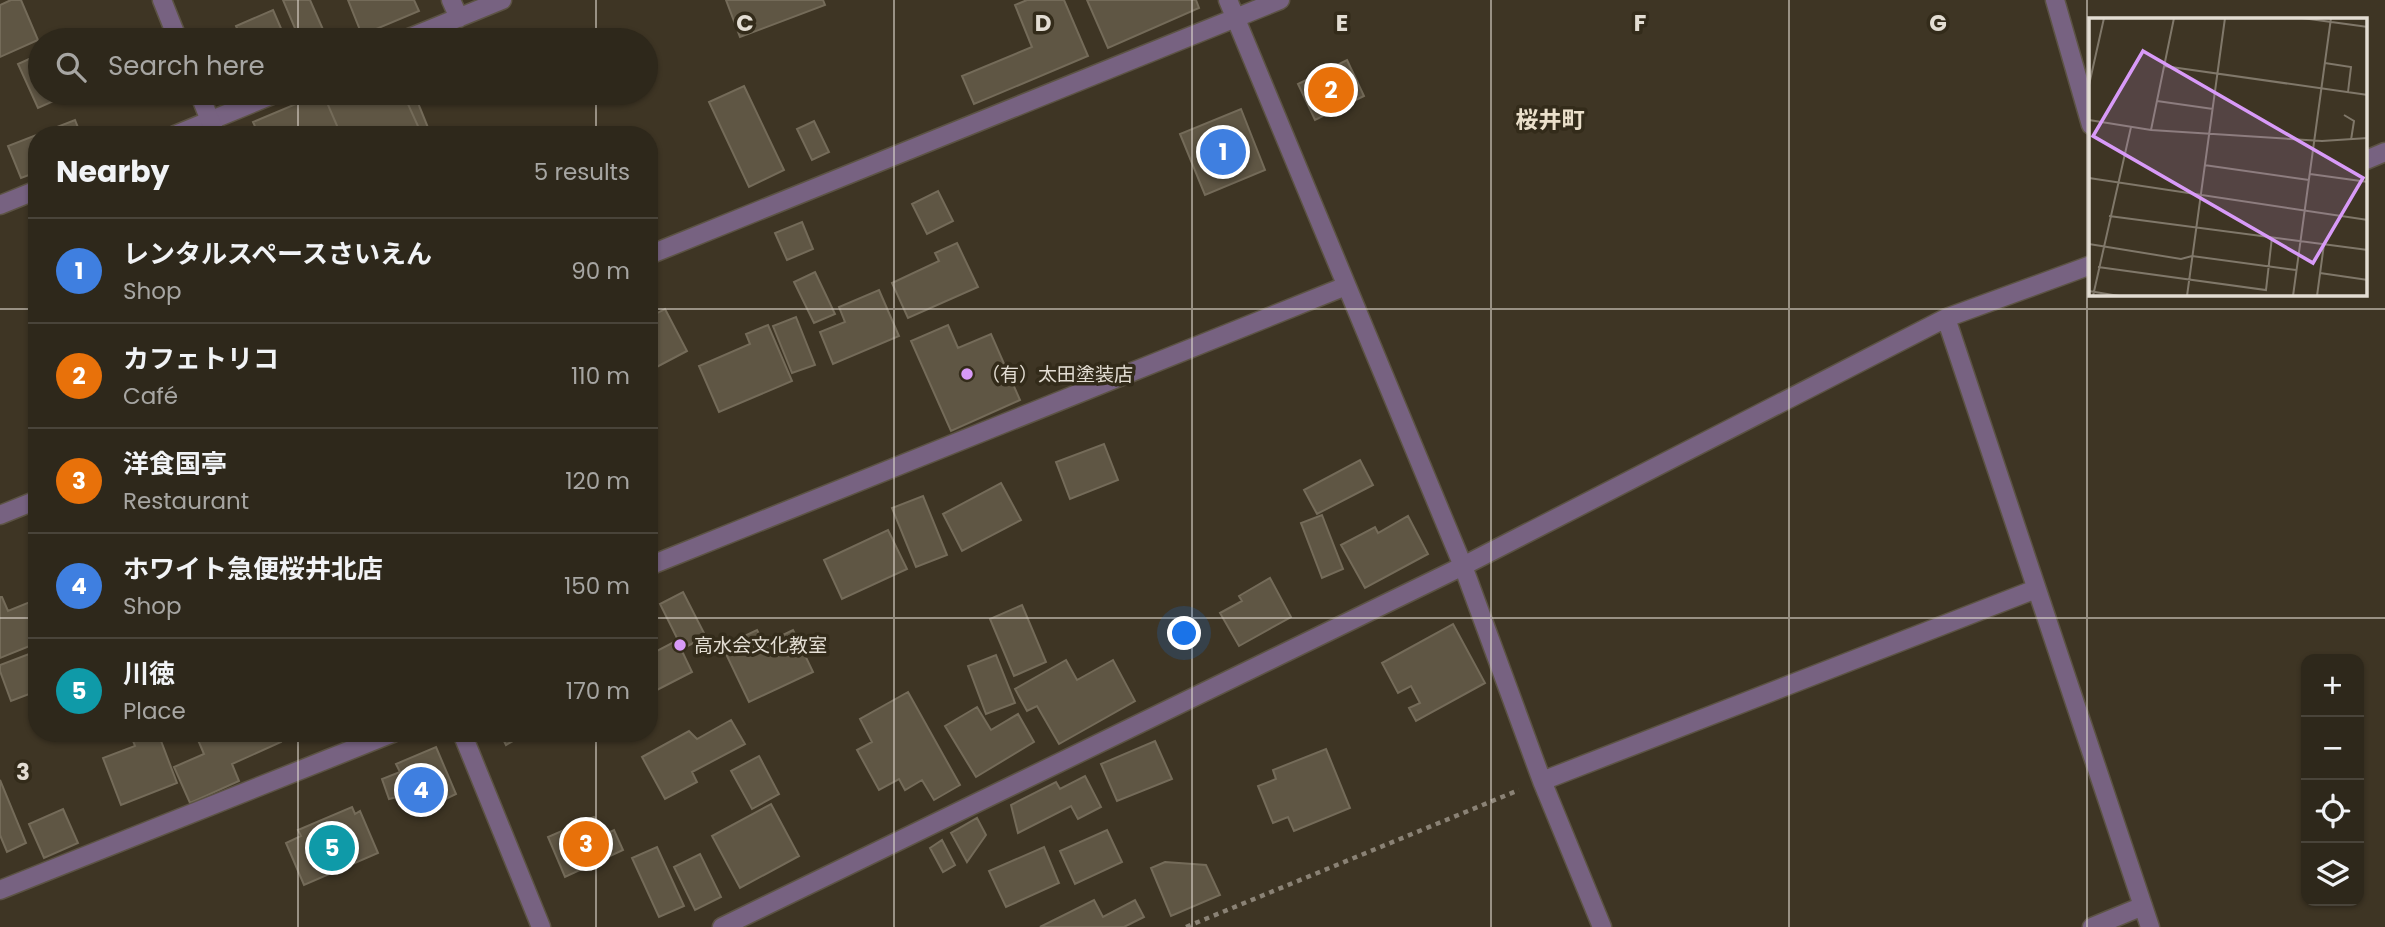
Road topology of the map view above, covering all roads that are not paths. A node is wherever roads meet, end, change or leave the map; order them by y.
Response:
1 (162, 0) edge
2 (451, 0) edge
3 (502, 0) edge
4 (1228, 0) edge
5 (1280, 0) edge
6 (2055, 0) edge
7 (459, 18) junction
8 (1236, 18) junction
9 (173, 28) edge
10 (434, 28) edge
11 (204, 105) edge
12 (255, 105) edge
13 (2089, 118) edge
14 (212, 126) edge
15 (217, 126) edge
16 (2385, 152) edge
17 (2368, 159) edge
18 (28, 192) edge
19 (2, 198) edge
20 (658, 251) edge
21 (2089, 266) edge
22 (1346, 286) junction
23 (1946, 318) junction
24 (28, 504) edge
25 (0, 515) edge
26 (658, 562) edge
27 (1462, 566) junction
28 (2036, 589) junction
29 (370, 742) edge
30 (466, 742) edge
31 (1542, 781) junction
32 (0, 890) edge
33 (2143, 906) junction
34 (541, 927) edge
35 (722, 927) edge
36 (1602, 927) edge
37 (2092, 927) edge
38 (2150, 927) edge

1 - 9 street
2 - 7 street
3 - 7 street
4 - 8 street
5 - 8 street
6 - 13 street
7 - 10 street
8 - 20 street
8 - 22 street
11 - 14 street
12 - 15 street
16 - 17 street
18 - 19 street
21 - 23 street
22 - 26 street
22 - 27 street
23 - 27 street
23 - 28 street
24 - 25 street
27 - 31 street
27 - 35 street
28 - 31 street
28 - 33 street
29 - 32 street
30 - 34 street
31 - 36 street
33 - 37 street
33 - 38 street

